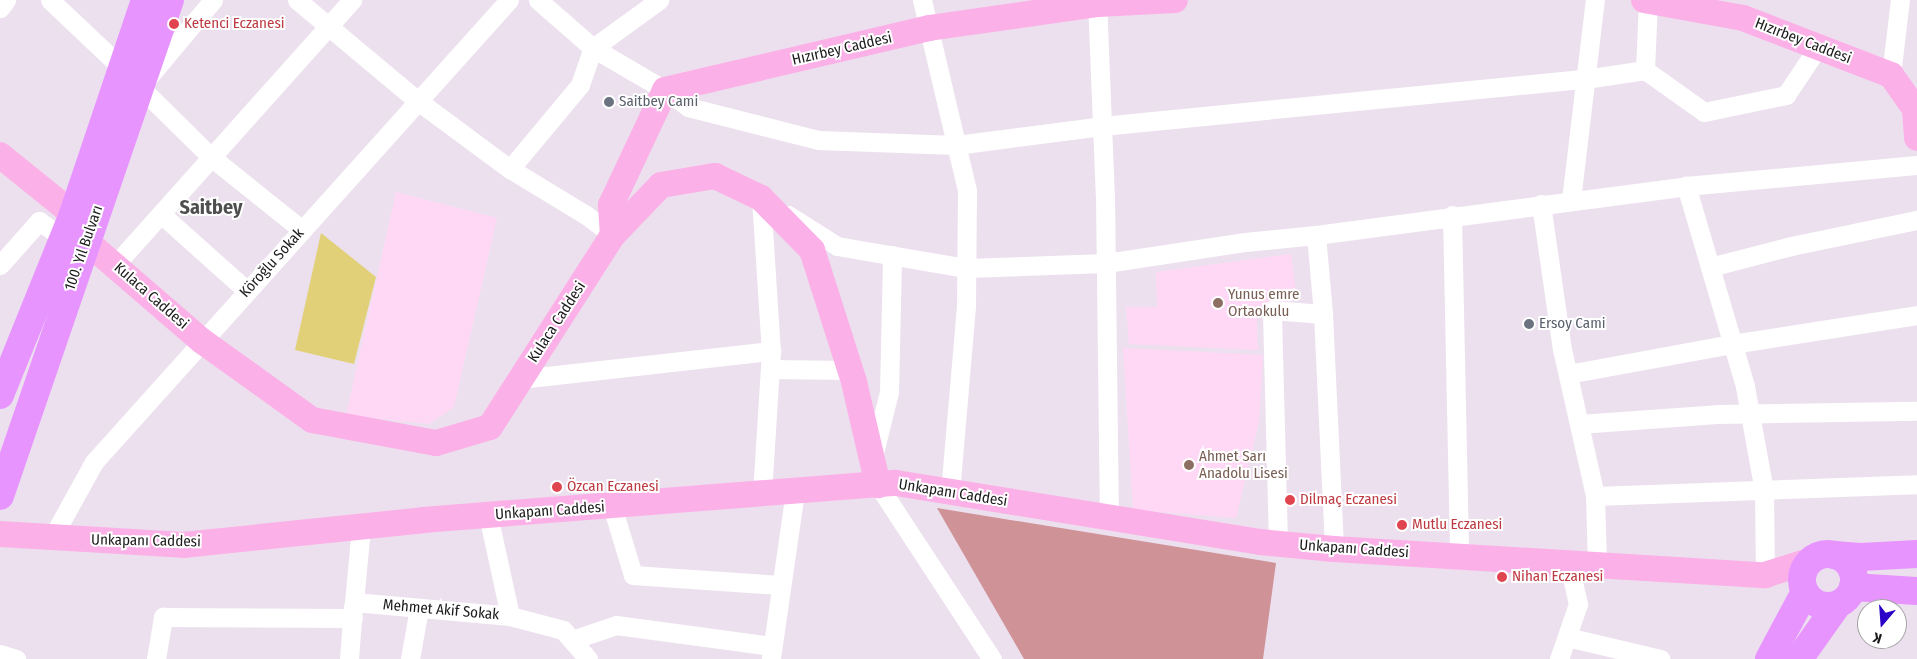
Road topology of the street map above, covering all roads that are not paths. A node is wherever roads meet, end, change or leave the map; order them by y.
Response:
1 (6, 0) edge
2 (50, 0) edge
3 (145, 0) edge
4 (170, 0) edge
5 (213, 0) edge
6 (297, 0) edge
7 (352, 0) edge
8 (509, 0) edge
9 (538, 0) edge
10 (659, 0) edge
11 (922, 0) edge
12 (1175, 0) edge
13 (1594, 0) edge
14 (1646, 0) edge
15 (1900, 0) edge
16 (1098, 2) edge
17 (0, 8) edge
18 (328, 26) junction
19 (929, 28) junction
20 (1818, 47) junction
21 (593, 48) junction
22 (1644, 70) junction
23 (1891, 75) junction
24 (131, 78) junction
25 (1585, 79) junction
26 (666, 90) junction
27 (418, 101) junction
28 (1917, 125) edge
29 (1102, 126) junction
30 (956, 145) junction
31 (0, 155) edge
32 (211, 157) junction
33 (1917, 165) edge
34 (510, 169) junction
35 (1686, 186) junction
36 (761, 198) junction
37 (1570, 200) junction
38 (1541, 204) junction
39 (161, 214) junction
40 (1452, 216) junction
41 (1917, 220) edge
42 (302, 230) junction
43 (74, 231) junction
44 (613, 234) junction
45 (1316, 235) junction
46 (892, 255) junction
47 (1106, 263) junction
48 (0, 265) edge
49 (115, 265) junction
50 (1710, 267) junction
51 (966, 268) junction
52 (247, 291) junction
53 (1323, 314) junction
54 (1917, 314) edge
55 (202, 341) junction
56 (1732, 344) junction
57 (771, 351) junction
58 (770, 369) junction
59 (850, 370) junction
60 (1568, 374) junction
61 (520, 380) junction
62 (0, 395) edge
63 (1917, 411) edge
64 (1749, 415) junction
65 (1579, 424) junction
66 (875, 472) junction
67 (1917, 484) edge
68 (795, 491) junction
69 (1764, 491) junction
70 (950, 492) junction
71 (762, 494) junction
72 (0, 496) edge
73 (1595, 496) junction
74 (612, 506) junction
75 (488, 515) junction
76 (1109, 518) junction
77 (361, 527) junction
78 (0, 534) edge
79 (52, 538) junction
80 (1278, 543) junction
81 (1334, 550) junction
82 (1917, 554) edge
83 (1459, 556) junction
84 (1570, 564) junction
85 (1598, 566) junction
86 (1813, 572) junction
87 (1765, 574) junction
88 (781, 585) junction
89 (1917, 591) edge
90 (1846, 596) junction
91 (420, 608) junction
92 (353, 610) junction
93 (510, 616) junction
94 (1567, 636) junction
95 (572, 640) junction
96 (772, 653) edge
97 (0, 654) edge
98 (16, 659) edge
99 (156, 659) edge
100 (350, 659) edge
101 (410, 659) edge
102 (588, 659) edge
103 (992, 659) edge
104 (1559, 659) edge
105 (1660, 659) edge
106 (1769, 659) edge
107 (1799, 659) edge

1 - 17 street
2 - 24 street
3 - 24 main road, 100. Yıl Bulvarı
4 - 24 main road, 100. Yıl Bulvarı
5 - 24 street
6 - 18 street
7 - 18 street
8 - 27 street, Köroğlu Sokak
9 - 21 street
10 - 21 street
11 - 19 street
12 - 16 main road, Hızırbey Caddesi
13 - 25 street
14 - 20 main road, Hızırbey Caddesi
14 - 22 street
15 - 23 street
16 - 19 main road, Hızırbey Caddesi
16 - 29 street
18 - 27 street
18 - 32 street
19 - 26 main road, Hızırbey Caddesi
19 - 30 street
20 - 22 street
20 - 23 main road, Hızırbey Caddesi
21 - 26 street
21 - 34 street
22 - 25 street
23 - 28 main road
24 - 32 street
24 - 43 main road, 100. Yıl Bulvarı
25 - 29 street
25 - 37 street
26 - 30 street
26 - 44 main road
27 - 34 street
27 - 42 street, Köroğlu Sokak
29 - 30 street
29 - 47 street
30 - 51 street
31 - 43 main road, Kulaca Caddesi
32 - 39 street
32 - 42 street
33 - 35 street
34 - 44 street
35 - 37 street
35 - 50 street
36 - 44 main road, Kulaca Caddesi
36 - 46 street
36 - 57 street
36 - 59 main road, Kulaca Caddesi
37 - 38 street
38 - 40 street
38 - 60 street
39 - 49 street
39 - 52 street
40 - 45 street
40 - 83 street
41 - 50 street
42 - 52 street, Köroğlu Sokak
43 - 48 street
43 - 49 main road, Kulaca Caddesi
43 - 62 main road, 100. Yıl Bulvarı
43 - 72 main road, 100. Yıl Bulvarı
44 - 61 main road, Kulaca Caddesi
45 - 47 street
45 - 53 street
46 - 51 street
46 - 66 street
47 - 51 street
47 - 76 street
49 - 55 main road, Kulaca Caddesi
50 - 56 street
51 - 70 street
52 - 55 street, Köroğlu Sokak
53 - 80 street
53 - 81 street
54 - 56 street
55 - 61 main road, Kulaca Caddesi
55 - 79 street, Köroğlu Sokak
56 - 60 street
56 - 64 street
57 - 58 street
57 - 61 street
58 - 59 street
58 - 71 street
59 - 66 main road, Kulaca Caddesi
60 - 65 street
63 - 64 street
64 - 65 street
64 - 69 street
65 - 73 street
66 - 68 main road, Unkapanı Caddesi
66 - 70 main road, Unkapanı Caddesi
66 - 103 street
67 - 69 street
68 - 71 main road, Unkapanı Caddesi
68 - 88 street
69 - 73 street
69 - 87 street
70 - 76 main road, Unkapanı Caddesi
71 - 74 main road, Unkapanı Caddesi
73 - 85 street
74 - 75 main road, Unkapanı Caddesi
74 - 88 street
75 - 77 main road, Unkapanı Caddesi
75 - 93 street
76 - 80 main road, Unkapanı Caddesi
77 - 79 main road, Unkapanı Caddesi
77 - 92 street
78 - 79 main road, Unkapanı Caddesi
80 - 81 main road, Unkapanı Caddesi
81 - 83 main road, Unkapanı Caddesi
82 - 86 main road
83 - 84 main road, Unkapanı Caddesi
84 - 85 main road, Unkapanı Caddesi
84 - 94 street
85 - 87 main road, Unkapanı Caddesi
86 - 87 main road, Unkapanı Caddesi
86 - 90 main road
86 - 90 main road
86 - 106 main road
88 - 96 street
89 - 90 main road
90 - 107 main road
91 - 92 street, Mehmet Akif Sokak
91 - 93 street, Mehmet Akif Sokak
91 - 101 street
92 - 99 street, Mehmet Akif Sokak
92 - 100 street
93 - 95 street, Mehmet Akif Sokak
94 - 104 street
94 - 105 street
95 - 96 street
95 - 102 street, Mehmet Akif Sokak
97 - 98 street

